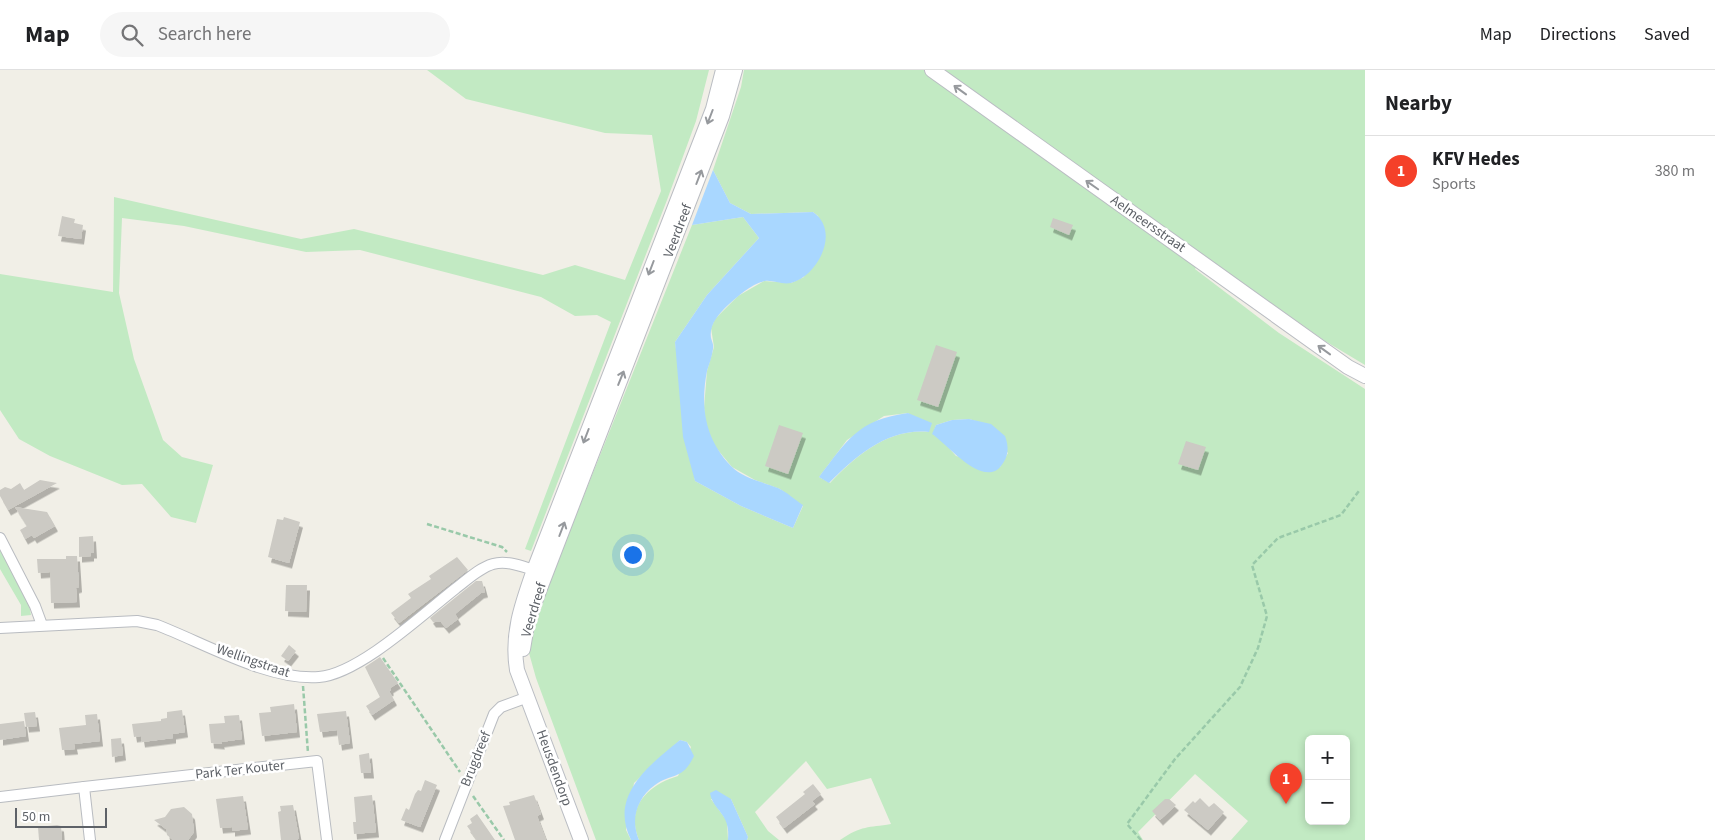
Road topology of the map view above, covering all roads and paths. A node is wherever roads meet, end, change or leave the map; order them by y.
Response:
1 (723, 70) edge
2 (735, 70) edge
3 (932, 70) edge
4 (641, 312) junction
5 (1365, 376) edge
6 (1359, 491) dead end
7 (427, 524) dead end
8 (0, 538) edge
9 (508, 563) junction
10 (539, 572) junction
11 (42, 625) junction
12 (0, 628) edge
13 (377, 650) junction
14 (304, 677) junction
15 (528, 696) junction
16 (309, 762) junction
17 (467, 783) junction
18 (84, 787) junction
19 (0, 797) edge
20 (90, 840) edge
21 (327, 840) edge
22 (445, 840) edge
23 (504, 840) edge
24 (581, 840) edge
25 (1141, 840) edge

1 -> 4 main road, Veerdreef
4 -> 2 main road, Veerdreef
5 -> 3 main road, Aelmeersstraat
4 - 10 main road, Veerdreef
6 - 25 path
7 - 9 path
8 - 11 street
9 - 10 street, Wellingstraat
9 - 13 street, Wellingstraat
10 - 15 main road, Veerdreef
11 - 12 street, Wellingstraat
11 - 14 street, Wellingstraat
13 - 14 street, Wellingstraat
13 - 17 path
14 - 16 path
15 - 17 street, Brugdreef
15 - 24 main road, Heusdendorp
16 - 18 street, Park Ter Kouter
16 - 21 street
17 - 22 street, Brugdreef
17 - 23 path
18 - 19 street, Park Ter Kouter
18 - 20 street

